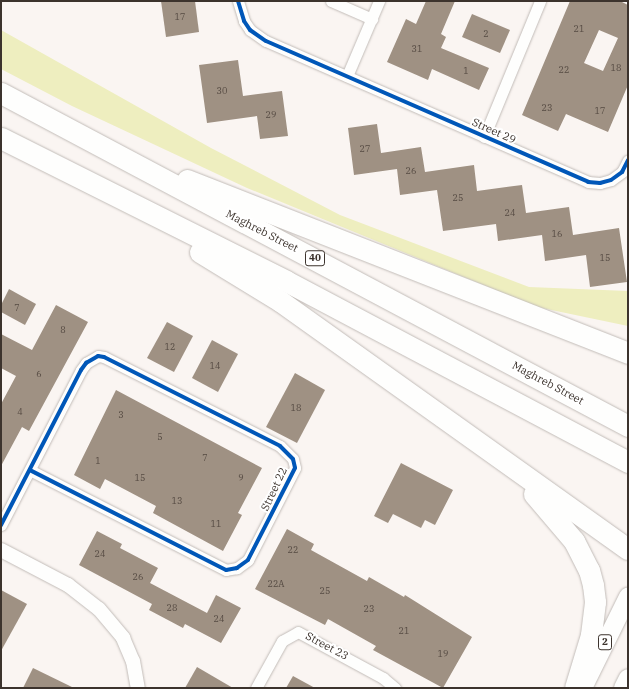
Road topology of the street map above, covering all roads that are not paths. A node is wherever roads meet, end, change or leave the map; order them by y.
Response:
1 (238, 1) edge
2 (331, 1) edge
3 (380, 1) edge
4 (540, 1) edge
5 (372, 19) junction
6 (347, 76) junction
7 (1, 93) edge
8 (484, 137) junction
9 (1, 138) edge
10 (117, 155) junction
11 (628, 160) edge
12 (85, 182) junction
13 (547, 320) junction
14 (628, 337) edge
15 (628, 353) edge
16 (628, 426) edge
17 (500, 459) junction
18 (628, 462) edge
19 (30, 470) junction
20 (1, 525) edge
21 (628, 549) edge
22 (1, 550) edge
23 (628, 597) edge
24 (628, 678) edge
25 (138, 688) edge
26 (256, 688) edge
27 (395, 688) edge
28 (575, 688) edge
29 (583, 688) edge
30 (623, 688) edge

1 - 6 street, Street 29
2 - 5 street
3 - 5 street
4 - 8 street, Street 29
5 - 6 street
6 - 8 street, Street 29
7 - 10 highway, Maghreb Street / 40
8 - 11 street, Street 29
9 - 12 highway
10 - 13 highway
10 - 16 highway, Maghreb Street / 40
12 - 17 highway
12 - 18 highway
13 - 14 highway
13 - 15 highway
17 - 21 highway
17 - 28 highway
19 - 19 street, Street 22
19 - 20 street, Street 22
22 - 25 street
23 - 29 main road, 2
24 - 30 main road
26 - 27 street, Street 23

